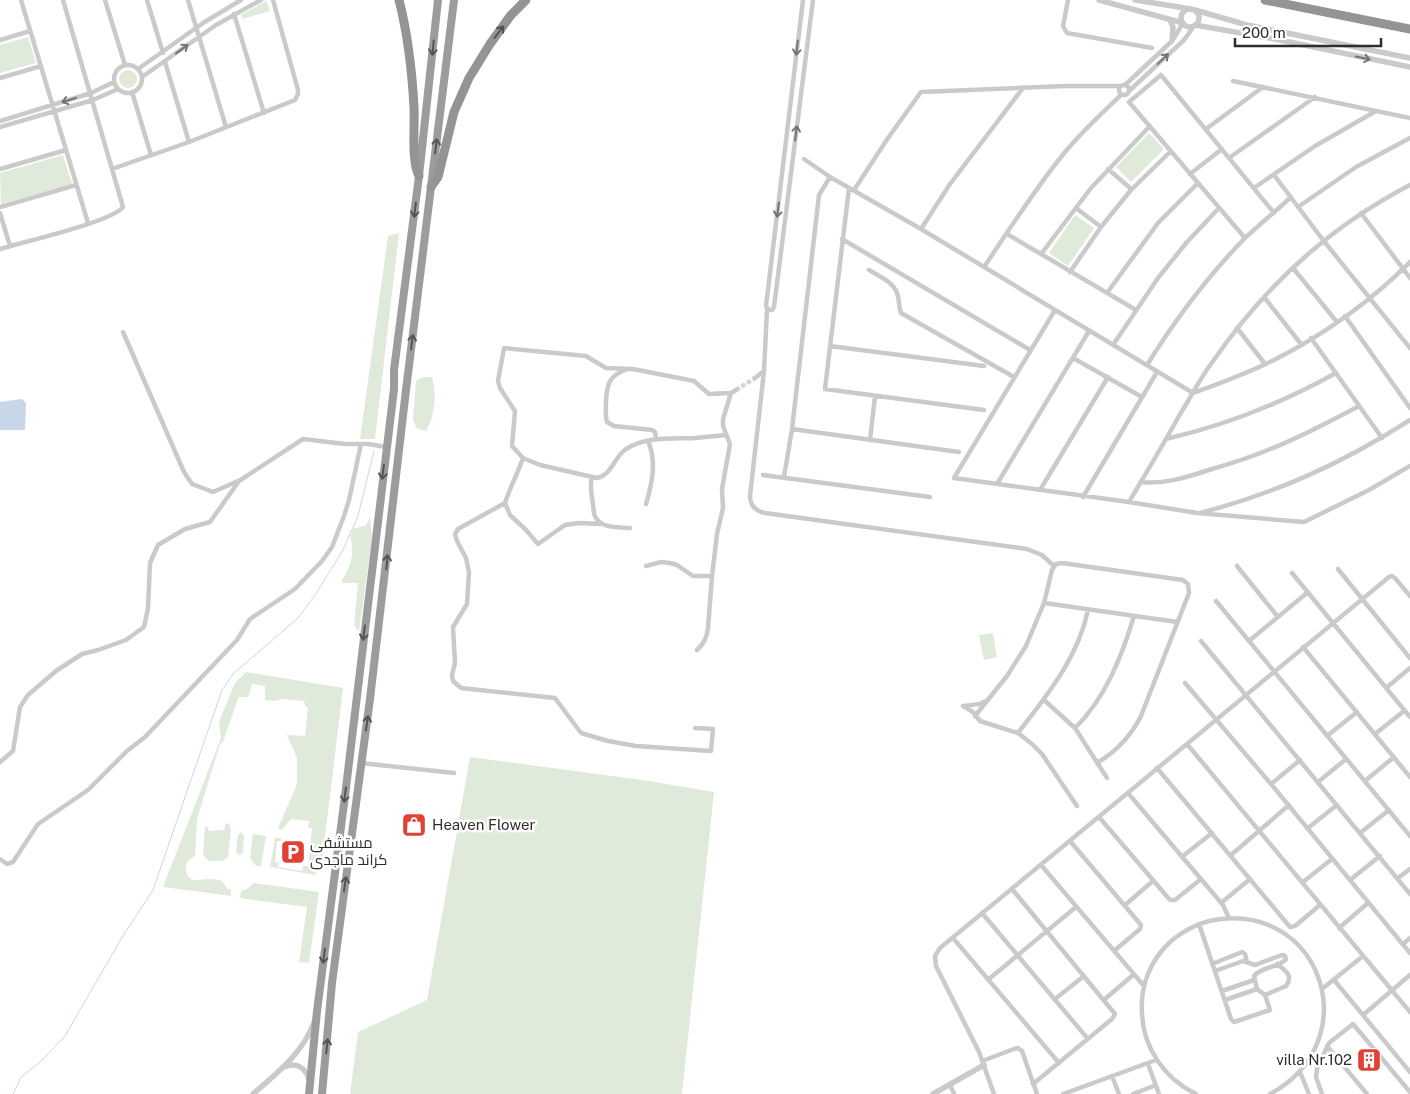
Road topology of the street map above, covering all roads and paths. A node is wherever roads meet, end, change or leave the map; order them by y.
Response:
1 (21, 0) edge
2 (63, 0) edge
3 (105, 0) edge
4 (147, 0) edge
5 (188, 0) edge
6 (242, 0) edge
7 (261, 0) edge
8 (272, 0) edge
9 (399, 0) edge
10 (438, 0) edge
11 (454, 0) edge
12 (526, 0) edge
13 (803, 0) edge
14 (813, 0) edge
15 (1068, 0) edge
16 (1099, 0) edge
17 (1135, 0) edge
18 (1264, 0) edge
19 (232, 2) edge
20 (1193, 10) junction
21 (234, 14) junction
22 (1170, 20) junction
23 (1183, 23) junction
24 (1195, 26) junction
25 (197, 28) junction
26 (1410, 29) edge
27 (30, 31) junction
28 (199, 37) junction
29 (0, 40) edge
30 (1172, 41) junction
31 (1152, 48) dead end
32 (163, 53) junction
33 (1410, 58) edge
34 (165, 62) junction
35 (124, 65) junction
36 (41, 66) junction
37 (1410, 67) edge
38 (138, 69) junction
39 (142, 77) junction
40 (0, 78) edge
41 (1233, 81) dead end
42 (114, 82) junction
43 (1123, 86) junction
44 (1263, 87) junction
45 (1023, 88) junction
46 (118, 89) junction
47 (1129, 91) junction
48 (132, 92) junction
49 (91, 94) junction
50 (1122, 94) junction
51 (1315, 97) junction
52 (92, 100) junction
53 (53, 106) junction
54 (1376, 111) junction
55 (54, 112) junction
56 (264, 113) junction
57 (1410, 118) edge
58 (0, 121) edge
59 (1150, 126) junction
60 (0, 127) edge
61 (226, 127) junction
62 (1206, 129) junction
63 (1410, 138) edge
64 (189, 142) junction
65 (1222, 149) junction
66 (66, 150) junction
67 (1171, 150) junction
68 (785, 152) junction
69 (794, 154) junction
70 (151, 155) junction
71 (1230, 158) junction
72 (804, 159) dead end
73 (1108, 168) junction
74 (0, 169) edge
75 (112, 169) junction
76 (1190, 174) junction
77 (419, 176) junction
78 (1274, 176) junction
79 (830, 177) junction
80 (1198, 183) junction
81 (76, 185) junction
82 (1410, 185) edge
83 (431, 186) junction
84 (1254, 188) junction
85 (851, 189) junction
86 (1131, 190) junction
87 (1291, 197) junction
88 (0, 207) edge
89 (1298, 207) junction
90 (1076, 208) junction
91 (1219, 208) junction
92 (0, 212) edge
93 (1274, 213) junction
94 (1361, 213) junction
95 (88, 224) junction
96 (1101, 227) junction
97 (921, 229) junction
98 (1007, 234) junction
99 (1245, 238) junction
100 (842, 239) junction
101 (1323, 240) junction
102 (10, 246) junction
103 (0, 249) edge
104 (773, 251) junction
105 (781, 252) junction
106 (1041, 254) junction
107 (1410, 262) edge
108 (984, 267) junction
109 (1293, 268) junction
110 (1404, 269) junction
111 (869, 270) dead end
112 (1070, 272) junction
113 (1410, 278) edge
114 (1107, 293) junction
115 (1264, 296) junction
116 (1369, 298) junction
117 (767, 310) junction
118 (1055, 310) junction
119 (1136, 310) junction
120 (1345, 316) junction
121 (1337, 322) junction
122 (1237, 328) junction
123 (1089, 331) junction
124 (123, 332) dead end
125 (1311, 338) junction
126 (1302, 344) junction
127 (1113, 345) junction
128 (830, 346) junction
129 (1410, 348) edge
130 (1030, 350) junction
131 (1073, 358) junction
132 (1265, 364) junction
133 (1147, 365) junction
134 (984, 366) dead end
135 (628, 369) junction
136 (764, 371) junction
137 (1157, 372) junction
138 (1336, 373) junction
139 (1014, 377) junction
140 (1108, 377) junction
141 (755, 378) tunnel mouth
142 (1193, 393) junction
143 (875, 396) junction
144 (1142, 397) junction
145 (1359, 406) junction
146 (1410, 408) edge
147 (984, 410) dead end
148 (1410, 420) edge
149 (792, 429) junction
150 (726, 435) junction
151 (656, 438) junction
152 (1382, 438) junction
153 (1166, 439) junction
154 (870, 440) junction
155 (648, 441) junction
156 (361, 444) junction
157 (386, 447) junction
158 (959, 452) dead end
159 (523, 458) junction
160 (1410, 466) edge
161 (763, 475) dead end
162 (784, 477) junction
163 (592, 478) junction
164 (239, 481) junction
165 (1141, 482) junction
166 (997, 484) junction
167 (1040, 490) junction
168 (1083, 496) junction
169 (930, 497) dead end
170 (1130, 502) junction
171 (505, 503) junction
172 (646, 504) dead end
173 (1197, 513) junction
174 (601, 524) junction
175 (630, 528) dead end
176 (646, 566) dead end
177 (1054, 566) junction
178 (1237, 566) dead end
179 (1338, 569) dead end
180 (1292, 573) dead end
181 (712, 576) junction
182 (1308, 592) junction
183 (1410, 596) edge
184 (1361, 599) junction
185 (1216, 601) dead end
186 (1044, 603) junction
187 (1088, 610) junction
188 (1134, 616) junction
189 (1278, 617) junction
190 (1177, 622) junction
191 (1332, 623) junction
192 (1201, 641) dead end
193 (1249, 641) junction
194 (1303, 647) junction
195 (697, 650) dead end
196 (1410, 658) edge
197 (1410, 668) edge
198 (1274, 671) junction
199 (1186, 684) dead end
200 (1386, 688) junction
201 (1245, 696) junction
202 (991, 698) junction
203 (1044, 700) junction
204 (1404, 710) junction
205 (1357, 712) junction
206 (976, 716) junction
207 (1410, 718) edge
208 (1216, 720) junction
209 (695, 728) dead end
210 (1074, 728) junction
211 (1018, 733) junction
212 (1375, 734) junction
213 (1327, 736) junction
214 (1187, 744) junction
215 (1394, 757) junction
216 (1346, 759) junction
217 (1300, 760) junction
218 (0, 762) edge
219 (361, 763) junction
220 (1098, 763) junction
221 (1158, 768) junction
222 (454, 773) dead end
223 (1410, 777) edge
224 (1107, 778) dead end
225 (1365, 781) junction
226 (1318, 782) junction
227 (1271, 784) junction
228 (1128, 793) junction
229 (1337, 804) junction
230 (1289, 805) junction
231 (1077, 806) dead end
232 (1388, 810) junction
233 (1099, 817) junction
234 (1308, 828) junction
235 (1260, 830) junction
236 (1212, 833) junction
237 (1360, 833) junction
238 (1409, 833) edge
239 (1070, 840) junction
240 (1231, 855) junction
241 (1183, 856) junction
242 (1380, 856) junction
243 (1332, 859) junction
244 (0, 860) edge
245 (1041, 865) junction
246 (1410, 869) edge
247 (1201, 878) junction
248 (1398, 878) junction
249 (1250, 879) junction
250 (1350, 880) junction
251 (1153, 881) junction
252 (1303, 882) junction
253 (1012, 889) junction
254 (1410, 894) edge
255 (1221, 903) junction
256 (1368, 903) junction
257 (1125, 905) junction
258 (1320, 905) junction
259 (1076, 907) junction
260 (982, 913) junction
261 (329, 916) junction
262 (340, 918) junction
263 (1229, 918) junction
264 (1199, 924) junction
265 (1339, 928) junction
266 (1047, 931) junction
267 (953, 938) junction
268 (1410, 938) edge
269 (1403, 944) junction
270 (1114, 951) junction
271 (1410, 953) edge
272 (1017, 955) junction
273 (1363, 956) junction
274 (1247, 962) junction
275 (1212, 964) junction
276 (1277, 964) junction
277 (1255, 966) junction
278 (1215, 971) junction
279 (1258, 972) junction
280 (1133, 975) junction
281 (1410, 975) edge
282 (1084, 976) junction
283 (989, 979) junction
284 (1254, 980) junction
285 (1334, 980) junction
286 (1144, 986) junction
287 (1257, 989) junction
288 (1322, 989) junction
289 (1392, 990) junction
290 (1222, 991) junction
291 (1265, 995) junction
292 (1055, 999) junction
293 (1105, 999) junction
294 (1225, 1000) junction
295 (317, 1011) junction
296 (1410, 1012) edge
297 (1363, 1015) junction
298 (1088, 1039) junction
299 (1327, 1046) junction
300 (1156, 1060) junction
301 (983, 1063) junction
302 (1060, 1063) junction
303 (1148, 1064) junction
304 (1307, 1064) junction
305 (1317, 1069) junction
306 (278, 1071) junction
307 (1300, 1072) junction
308 (1410, 1072) edge
309 (1112, 1076) junction
310 (1033, 1084) junction
311 (950, 1085) junction
312 (1156, 1085) junction
313 (310, 1090) edge
314 (1078, 1092) edge
315 (1323, 1092) edge
316 (1410, 1092) edge
317 (253, 1094) edge
318 (322, 1094) edge
319 (933, 1094) edge
320 (954, 1094) edge
321 (994, 1094) edge
322 (1037, 1094) edge
323 (1063, 1094) edge
324 (1119, 1094) edge
325 (1133, 1094) edge
326 (1159, 1094) edge
327 (1196, 1094) edge
328 (1270, 1094) edge
329 (1309, 1094) edge
330 (1367, 1094) edge

1 - 27 street
2 - 49 street
3 - 35 street
4 - 32 street
5 - 25 street
6 - 19 street
7 - 21 street
8 - 56 street
9 - 77 highway
10 -> 77 highway
83 -> 11 highway
83 -> 12 highway
13 -> 68 street
69 -> 14 street
15 - 31 street
16 - 22 street
17 - 20 street
18 - 26 highway
19 - 25 street
20 - 23 street
20 - 24 street
20 - 33 street
21 - 28 street
21 - 56 street
22 - 23 street
22 - 30 street
23 - 24 street
23 - 30 street
24 -> 37 street
47 -> 24 street
25 - 28 street
25 - 32 street
27 - 29 street
27 - 36 street
34 -> 28 street
28 - 61 street
30 - 43 street
32 - 38 street
34 - 39 street
34 - 64 street
35 - 38 street
35 - 42 street
36 - 40 street
36 - 53 street
38 - 39 street
39 - 48 street
41 - 44 street
42 - 46 street
42 - 49 street
43 - 45 street
43 - 47 street
43 - 50 street
44 - 51 street
44 - 62 street
45 - 85 street
45 - 97 street
46 - 48 street
46 - 52 street
47 - 50 street
48 - 70 street
49 - 52 street
49 -> 53 street
50 - 98 street
51 - 54 street
51 - 71 street
52 - 55 street
52 - 75 street
53 - 55 street
53 - 58 street
54 - 57 street
54 - 78 street
55 - 60 street
55 - 66 street
56 - 61 street
59 - 62 street
59 - 67 street
59 - 73 street
61 - 64 street
62 - 65 street
63 - 89 street
64 - 70 street
65 - 71 street
65 - 76 street
66 - 74 street
66 - 81 street
67 - 76 street
67 - 86 street
68 - 69 street
68 -> 104 street
69 - 105 street
70 - 75 street
71 - 84 street
72 - 79 street
73 - 86 street
73 - 90 street
75 - 95 street
76 - 80 street
77 -> 157 highway
78 - 84 street
78 - 87 street
79 - 85 street
79 - 149 street
80 - 91 street
80 - 114 street
81 - 88 street
81 - 95 street
82 - 94 street
219 -> 83 highway
84 - 93 street
85 - 97 street
85 - 100 street
86 - 96 street
87 - 89 street
87 - 93 street
89 - 101 street
90 - 96 street
90 - 106 street
91 - 99 street
91 - 119 street
92 - 102 street
93 - 99 street
94 - 101 street
94 - 110 street
95 - 102 street
96 - 112 street
97 - 108 street
98 - 106 street
98 - 108 street
99 - 133 street
100 - 128 street
100 - 130 street
101 - 109 street
101 - 116 street
102 - 103 street
104 - 105 street
104 - 117 street
105 - 117 street
106 - 112 street
107 - 110 street
108 - 118 street
109 - 115 street
109 - 121 street
110 - 113 street
110 - 116 street
111 - 139 street
112 - 114 street
114 - 119 street
115 - 122 street
115 - 126 street
116 - 120 street
116 - 129 street
117 - 136 street
118 - 123 street
118 - 130 street
119 - 127 street
120 - 121 street
120 - 146 street
121 - 125 street
122 - 132 street
122 - 142 street
123 - 127 street
123 - 131 street
124 - 164 street
125 - 126 street
125 - 138 street
126 - 132 street
127 - 133 street
128 - 134 street
128 - 143 street
130 - 139 street
131 - 140 street
131 - 166 street
132 - 142 street
133 - 137 street
135 - 150 street
135 - 151 street
135 - 159 street
136 - 141 street
136 - 177 street
137 - 142 street
137 - 144 street
138 - 145 street
138 - 153 street
139 - 166 street
140 - 144 street
140 - 167 street
142 - 153 street
143 - 147 street
143 - 154 street
144 - 168 street
145 - 152 street
145 - 165 street
148 - 152 street
149 - 154 street
149 - 162 street
150 - 151 street
150 - 181 street
151 - 155 street
152 - 173 street
153 - 165 street
154 - 158 street
155 - 163 street
155 - 172 street
156 - 157 street
156 - 164 street
156 - 244 street
157 -> 261 highway
159 - 163 street
159 - 171 street
160 - 173 street
161 - 162 street
162 - 169 street
163 - 174 street
164 - 218 street
165 - 170 street
166 - 167 street
167 - 168 street
168 - 170 street
170 - 173 street
171 - 174 street
171 - 209 street
174 - 175 street
176 - 181 street
177 - 186 street
177 - 190 street
178 - 189 street
179 - 184 street
180 - 182 street
181 - 195 street
182 - 189 street
182 - 191 street
183 - 184 street
184 - 191 street
184 - 196 street
185 - 193 street
186 - 187 street
186 - 202 street
187 - 188 street
187 - 203 street
188 - 190 street
188 - 210 street
189 - 193 street
190 - 220 street
191 - 194 street
191 - 200 street
192 - 201 street
193 - 198 street
194 - 198 street
194 - 205 street
197 - 200 street
198 - 201 street
198 - 213 street
199 - 208 street
200 - 204 street
201 - 208 street
201 - 217 street
202 - 206 street
202 - 206 street
203 - 210 street
203 - 211 street
204 - 207 street
204 - 212 street
205 - 212 street
205 - 213 street
206 - 211 street
208 - 214 street
208 - 227 street
210 - 220 street
211 - 231 street
212 - 215 street
213 - 216 street
214 - 221 street
214 - 235 street
215 - 223 street
215 - 225 street
216 - 225 street
216 - 226 street
217 - 226 street
217 - 227 street
219 - 222 street
262 -> 219 highway
220 - 224 street
221 - 228 street
221 - 236 street
225 - 232 street
226 - 229 street
227 - 230 street
228 - 233 street
228 - 241 street
229 - 234 street
229 - 237 street
230 - 234 street
230 - 235 street
232 - 237 street
232 - 238 street
233 - 239 street
233 - 251 street
234 - 243 street
235 - 240 street
235 - 252 street
236 - 240 street
236 - 241 street
237 - 242 street
239 - 245 street
239 - 257 street
240 - 249 street
241 - 247 street
242 - 248 street
242 - 250 street
243 - 250 street
243 - 252 street
245 - 253 street
245 - 259 street
246 - 248 street
247 - 251 street
247 - 255 street
248 - 254 street
249 - 255 street
249 - 258 street
250 - 256 street
251 - 257 street
252 - 258 street
253 - 260 street
253 - 266 street
255 - 263 street
256 - 265 street
256 - 269 street
257 - 270 street
258 - 265 street
259 - 266 street
259 - 270 street
260 - 267 street
260 - 272 street
261 - 262 highway
261 -> 295 highway
318 -> 262 highway
263 - 264 street
263 - 288 street
264 - 275 street
264 - 286 street
265 - 273 street
266 - 272 street
266 - 282 street
267 - 283 street
267 - 301 street
268 - 269 street
269 - 271 street
270 - 280 street
272 - 283 street
272 - 292 street
273 - 285 street
273 - 289 street
274 - 275 street
274 - 277 street
274 - 278 street
275 - 278 street
276 - 277 street
276 - 279 street
276 - 291 street
277 - 279 street
278 - 290 street
279 - 284 street
280 - 286 street
280 - 293 street
281 - 289 street
282 - 292 street
282 - 293 street
283 - 302 street
284 - 287 street
284 - 290 street
285 - 288 street
285 - 297 street
286 - 300 street
287 - 291 street
287 - 294 street
288 - 304 street
289 - 296 street
289 - 297 street
290 - 294 street
291 - 294 street
292 - 298 street
293 - 298 street
295 - 306 street
295 - 313 highway
297 - 308 street
298 - 302 street
299 - 305 street
299 - 316 street
299 - 330 street
300 - 303 street
300 - 327 street
301 - 310 street
301 - 311 street
301 - 321 street
302 - 310 street
303 - 309 street
303 - 312 street
304 - 305 street
304 - 307 street
305 - 315 street
306 - 313 street
306 - 317 street
307 - 328 street
307 - 329 street
309 - 314 street
309 - 324 street
310 - 322 street
311 - 319 street
311 - 320 street
312 - 325 street
312 - 326 street
314 - 323 street

